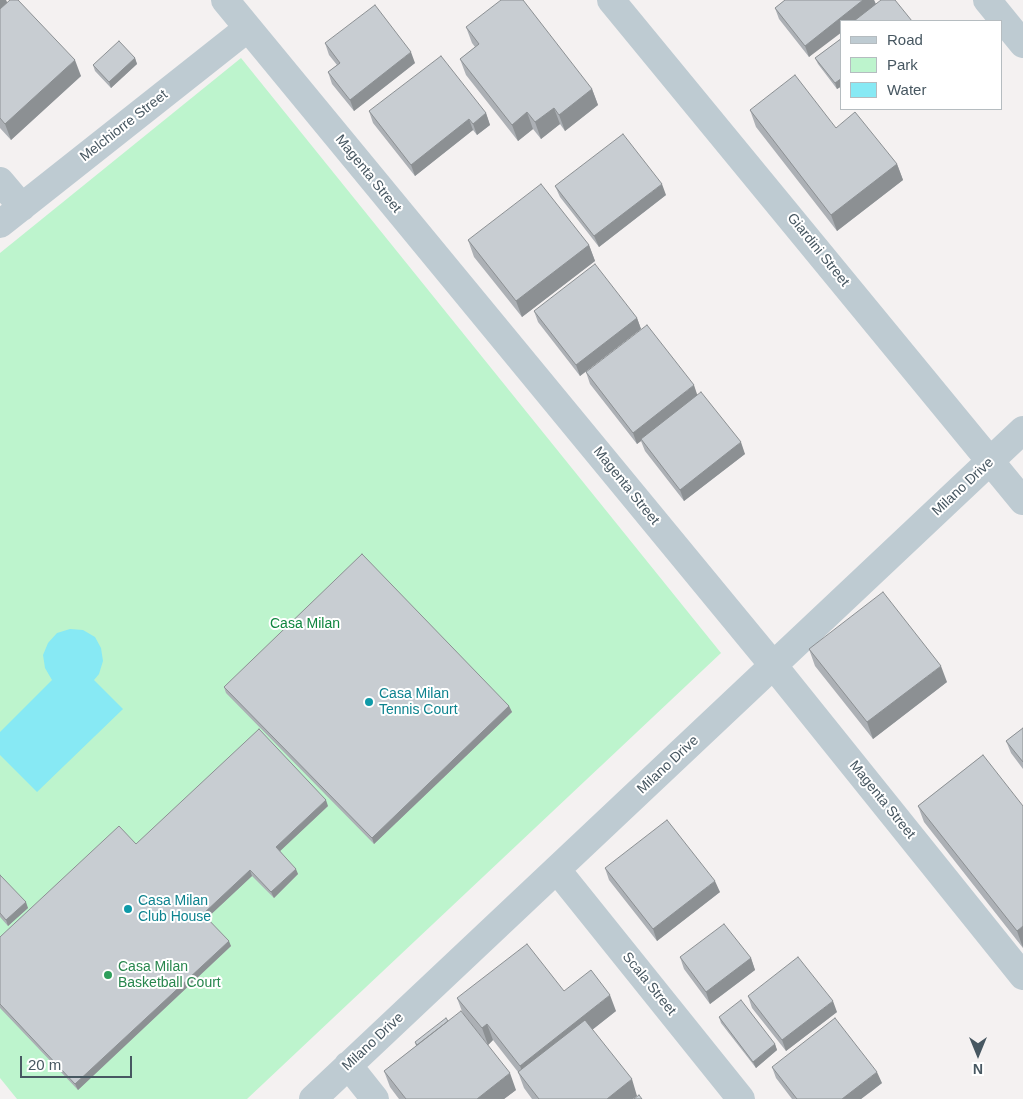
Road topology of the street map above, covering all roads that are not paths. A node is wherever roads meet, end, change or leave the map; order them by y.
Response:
1 (225, 0) edge
2 (612, 0) edge
3 (987, 0) edge
4 (248, 28) junction
5 (1023, 44) edge
6 (0, 181) edge
7 (22, 207) junction
8 (0, 224) edge
9 (1023, 430) edge
10 (990, 460) junction
11 (1023, 501) edge
12 (773, 665) junction
13 (556, 870) junction
14 (1023, 976) edge
15 (348, 1065) junction
16 (313, 1099) edge
17 (375, 1099) edge
18 (741, 1099) edge

1 - 4 street, Magenta Street
2 - 10 street, Giardini Street
3 - 5 street
4 - 7 street, Melchiorre Street
4 - 12 street, Magenta Street
6 - 7 street
7 - 8 street, Melchiorre Street
9 - 10 street, Milano Drive
10 - 11 street, Giardini Street
10 - 12 street, Milano Drive
12 - 13 street, Milano Drive
12 - 14 street, Magenta Street
13 - 15 street, Milano Drive
13 - 18 street, Scala Street
15 - 16 street, Milano Drive
15 - 17 street

